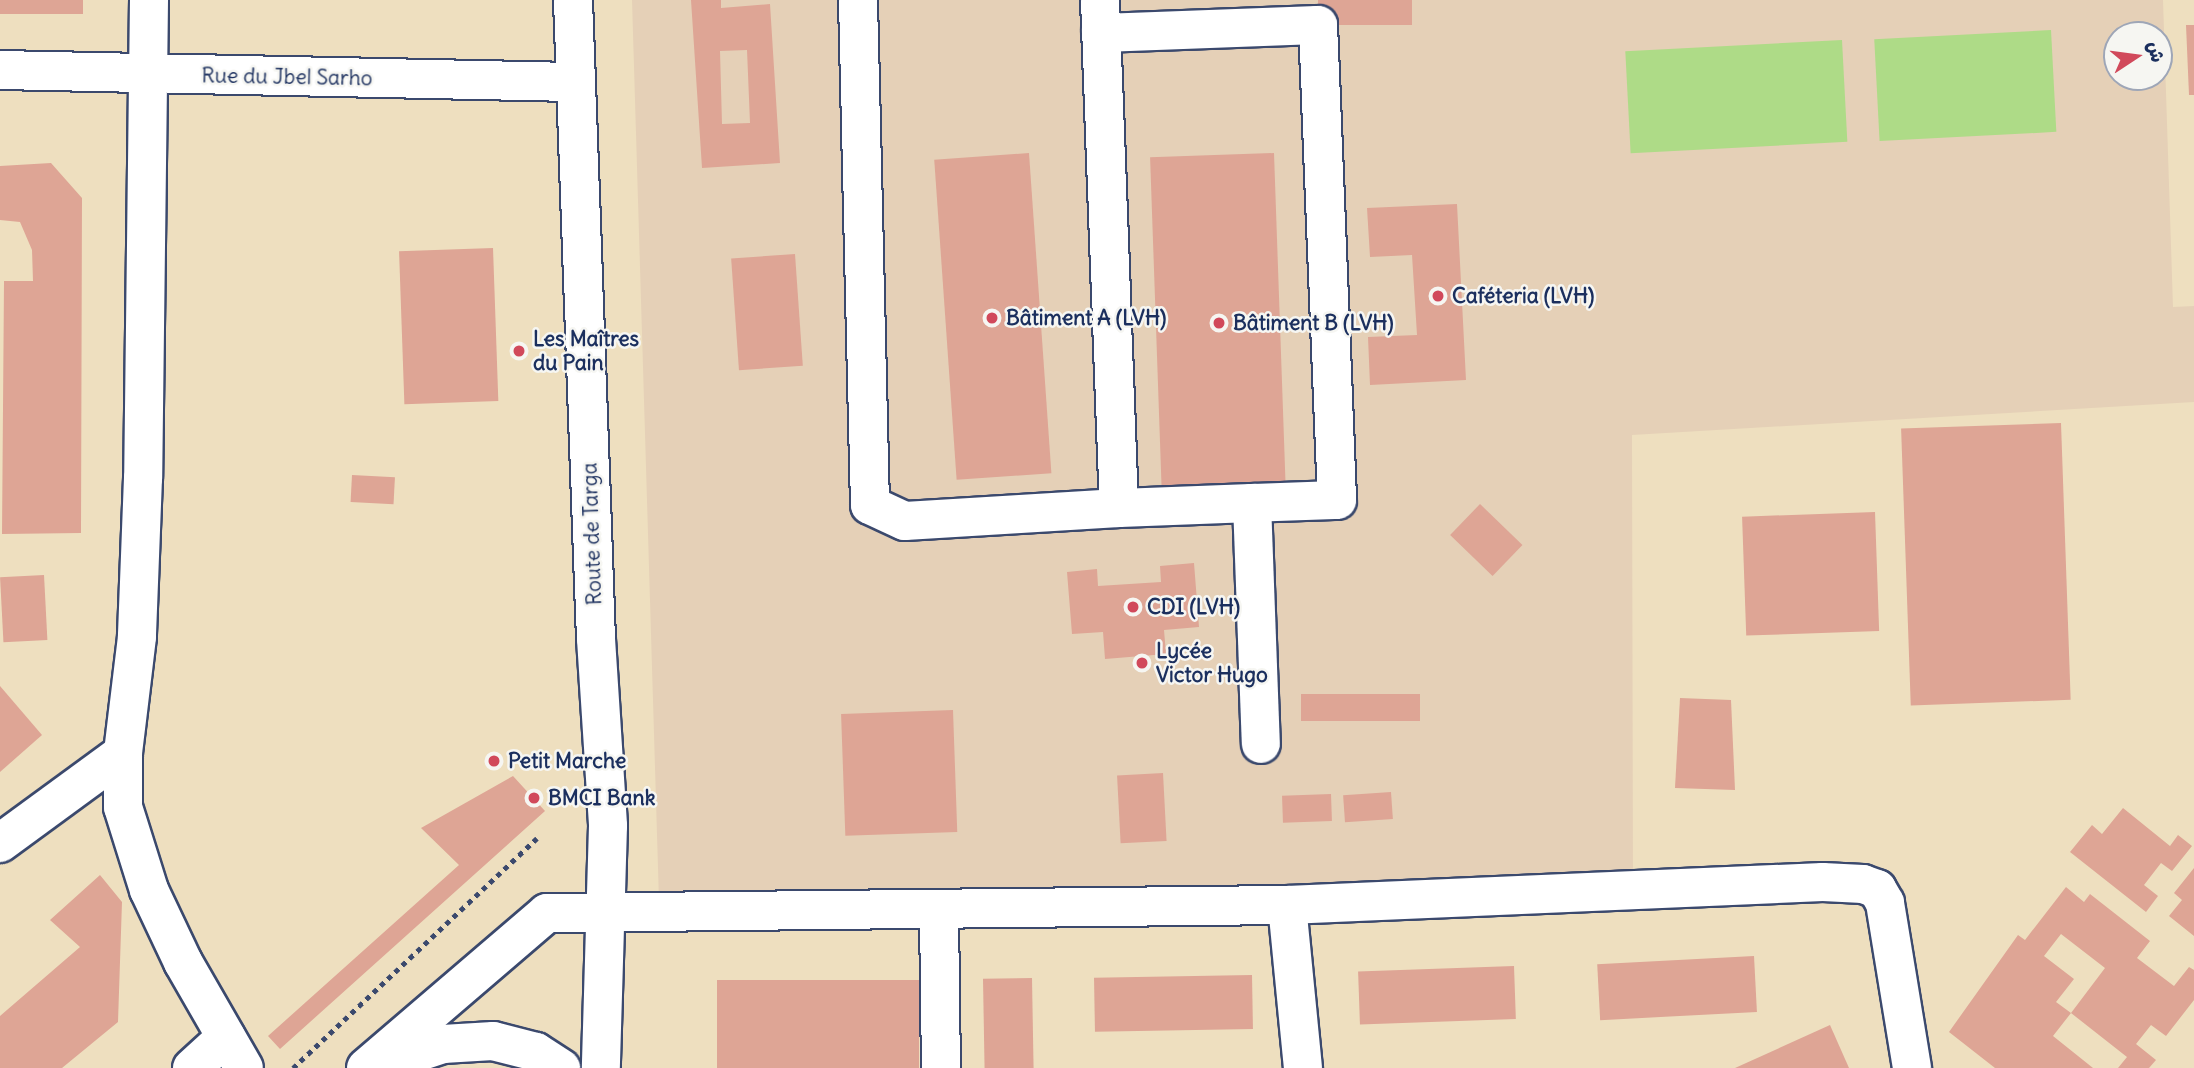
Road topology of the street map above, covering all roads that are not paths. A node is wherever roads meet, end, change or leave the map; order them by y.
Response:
1 (149, 0) edge
2 (573, 0) edge
3 (858, 0) edge
4 (1101, 16) edge
5 (0, 70) edge
6 (150, 75) junction
7 (575, 82) junction
8 (1252, 503) junction
9 (1119, 508) junction
10 (1261, 744) dead end
11 (123, 753) junction
12 (0, 843) edge
13 (1287, 905) junction
14 (940, 911) junction
15 (605, 913) junction
16 (235, 1053) edge
17 (192, 1068) edge
18 (368, 1068) edge
19 (561, 1068) edge
20 (601, 1068) edge
21 (942, 1068) edge
22 (1303, 1068) edge
23 (1912, 1068) edge

1 - 6 street
2 - 7 street, Route de Targa
3 - 9 street
4 - 8 street
4 - 9 street
5 - 6 street, Rue du Jbel Sarho
6 - 7 street, Rue du Jbel Sarho
6 - 11 street
7 - 15 street, Route de Targa
8 - 9 street
8 - 10 street
11 - 12 street
11 - 16 street
13 - 14 street
13 - 22 street
13 - 23 street
14 - 15 street
14 - 21 street
15 - 18 street
15 - 20 street, Route de Targa
16 - 17 street
18 - 19 street

